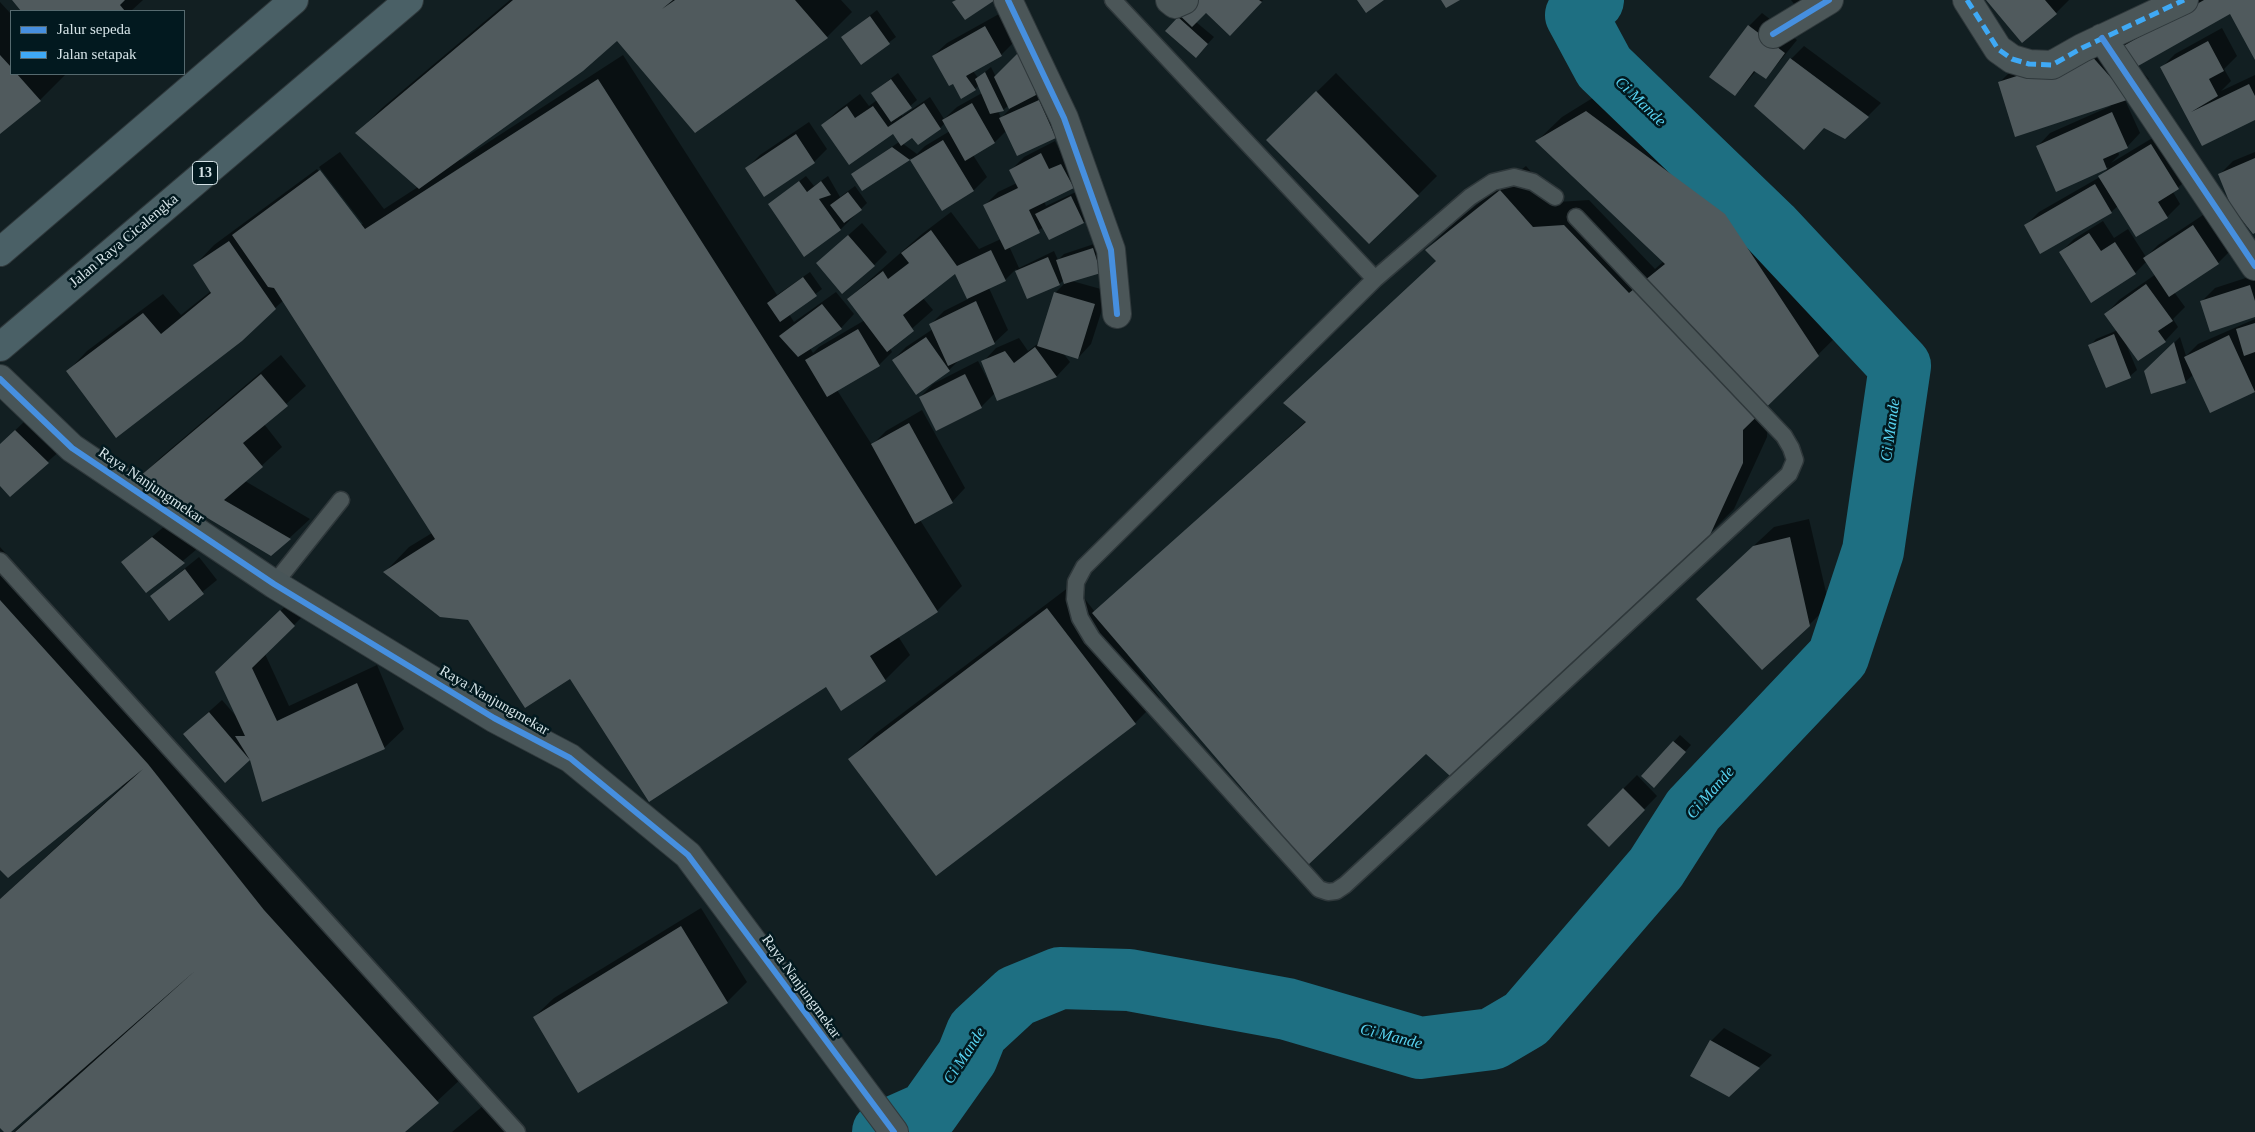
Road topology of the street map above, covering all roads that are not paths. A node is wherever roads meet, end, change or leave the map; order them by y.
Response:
1 (294, 0) edge
2 (409, 0) edge
3 (1008, 0) edge
4 (1112, 0) edge
5 (1170, 0) edge
6 (1184, 0) edge
7 (1829, 0) edge
8 (1967, 0) edge
9 (2184, 0) edge
10 (1773, 34) dead end
11 (2102, 38) junction
12 (1555, 197) dead end
13 (1576, 217) dead end
14 (0, 252) edge
15 (2255, 266) edge
16 (1375, 279) junction
17 (1117, 314) dead end
18 (0, 347) edge
19 (0, 379) edge
20 (341, 500) dead end
21 (0, 561) edge
22 (274, 584) junction
23 (516, 1132) edge
24 (894, 1132) edge

1 - 14 highway
2 - 18 highway, Jalan Raya Cicalengka / 13
3 - 17 street
4 - 16 lane
5 - 6 street
7 - 10 street
8 - 11 street
9 - 11 street
11 - 15 street
12 - 16 lane
13 - 16 lane
19 - 22 street, Raya Nanjungmekar
20 - 22 lane
21 - 23 lane
22 - 24 street, Raya Nanjungmekar

